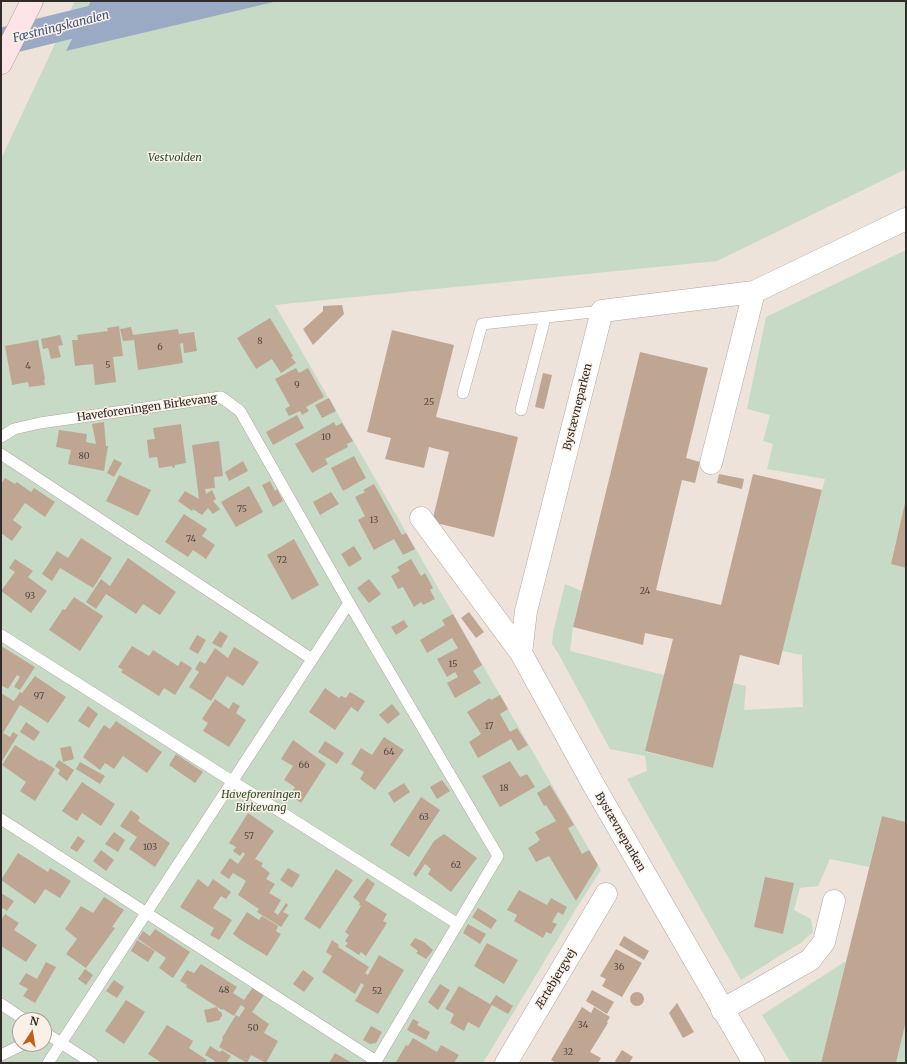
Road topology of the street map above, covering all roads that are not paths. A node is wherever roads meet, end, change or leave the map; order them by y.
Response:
1 (32, 1) edge
2 (1, 63) edge
3 (906, 219) edge
4 (754, 292) junction
5 (602, 311) junction
6 (545, 318) junction
7 (463, 393) dead end
8 (521, 410) dead end
9 (1, 436) edge
10 (1, 454) edge
11 (712, 463) dead end
12 (421, 518) dead end
13 (349, 603) junction
14 (1, 635) edge
15 (521, 653) junction
16 (312, 659) junction
17 (232, 782) junction
18 (1, 819) edge
19 (606, 894) dead end
20 (834, 900) dead end
21 (146, 913) junction
22 (458, 924) junction
23 (1, 1004) edge
24 (722, 1010) junction
25 (13, 1012) edge
26 (52, 1037) edge
27 (61, 1043) junction
28 (12, 1050) edge
29 (1, 1055) edge
30 (376, 1062) edge
31 (48, 1063) edge
32 (92, 1063) edge
33 (506, 1063) edge
34 (754, 1063) edge

1 - 2 street
3 - 4 street
4 - 5 street
4 - 11 street
5 - 6 lane
5 - 15 street, Bystævneparken
6 - 7 lane
6 - 8 lane
9 - 13 lane, Haveforeningen Birkevang
10 - 16 lane
12 - 15 street, Bystævneparken
13 - 16 lane
13 - 22 lane, Haveforeningen Birkevang
14 - 17 lane
15 - 24 street, Bystævneparken
16 - 17 lane
17 - 21 lane
17 - 22 lane
18 - 21 lane, Haveforeningen Birkevang
19 - 33 street, Ærtebjergvej
20 - 24 street
21 - 27 lane
21 - 30 lane, Haveforeningen Birkevang
22 - 30 lane, Haveforeningen Birkevang
23 - 25 lane
24 - 34 street, Bystævneparken
26 - 27 lane
27 - 31 lane
27 - 32 lane
28 - 29 lane

